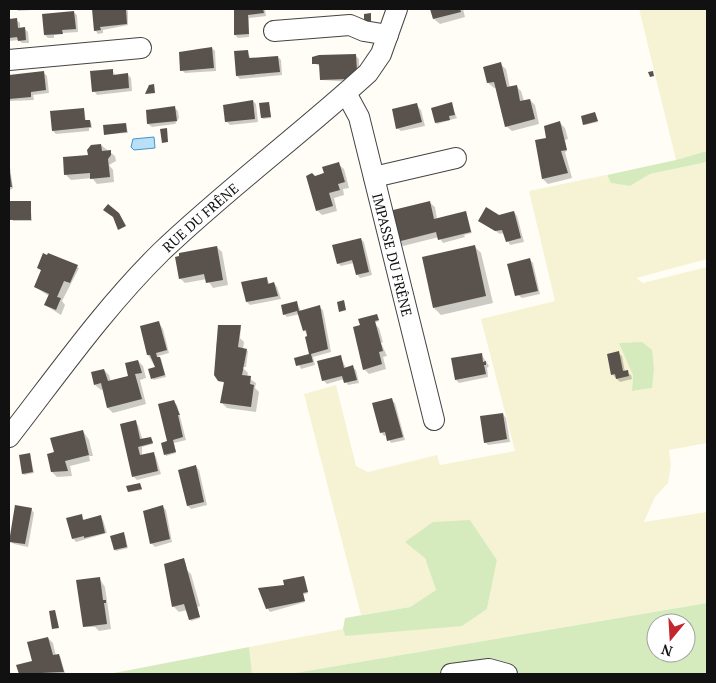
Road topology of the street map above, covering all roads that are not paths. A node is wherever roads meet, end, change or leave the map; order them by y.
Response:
1 (397, 9) edge
2 (274, 31) dead end
3 (388, 35) junction
4 (141, 48) dead end
5 (9, 60) edge
6 (346, 93) junction
7 (456, 158) dead end
8 (374, 177) junction
9 (434, 420) dead end
10 (9, 437) edge
11 (451, 674) edge
12 (507, 674) edge

1 - 3 street, RUE DU FRÊNE
2 - 3 street
3 - 6 street, RUE DU FRÊNE
4 - 5 street
6 - 8 street, IMPASSE DU FRÊNE
6 - 10 street, RUE DU FRÊNE
7 - 8 street
8 - 9 street, IMPASSE DU FRÊNE
11 - 12 street

